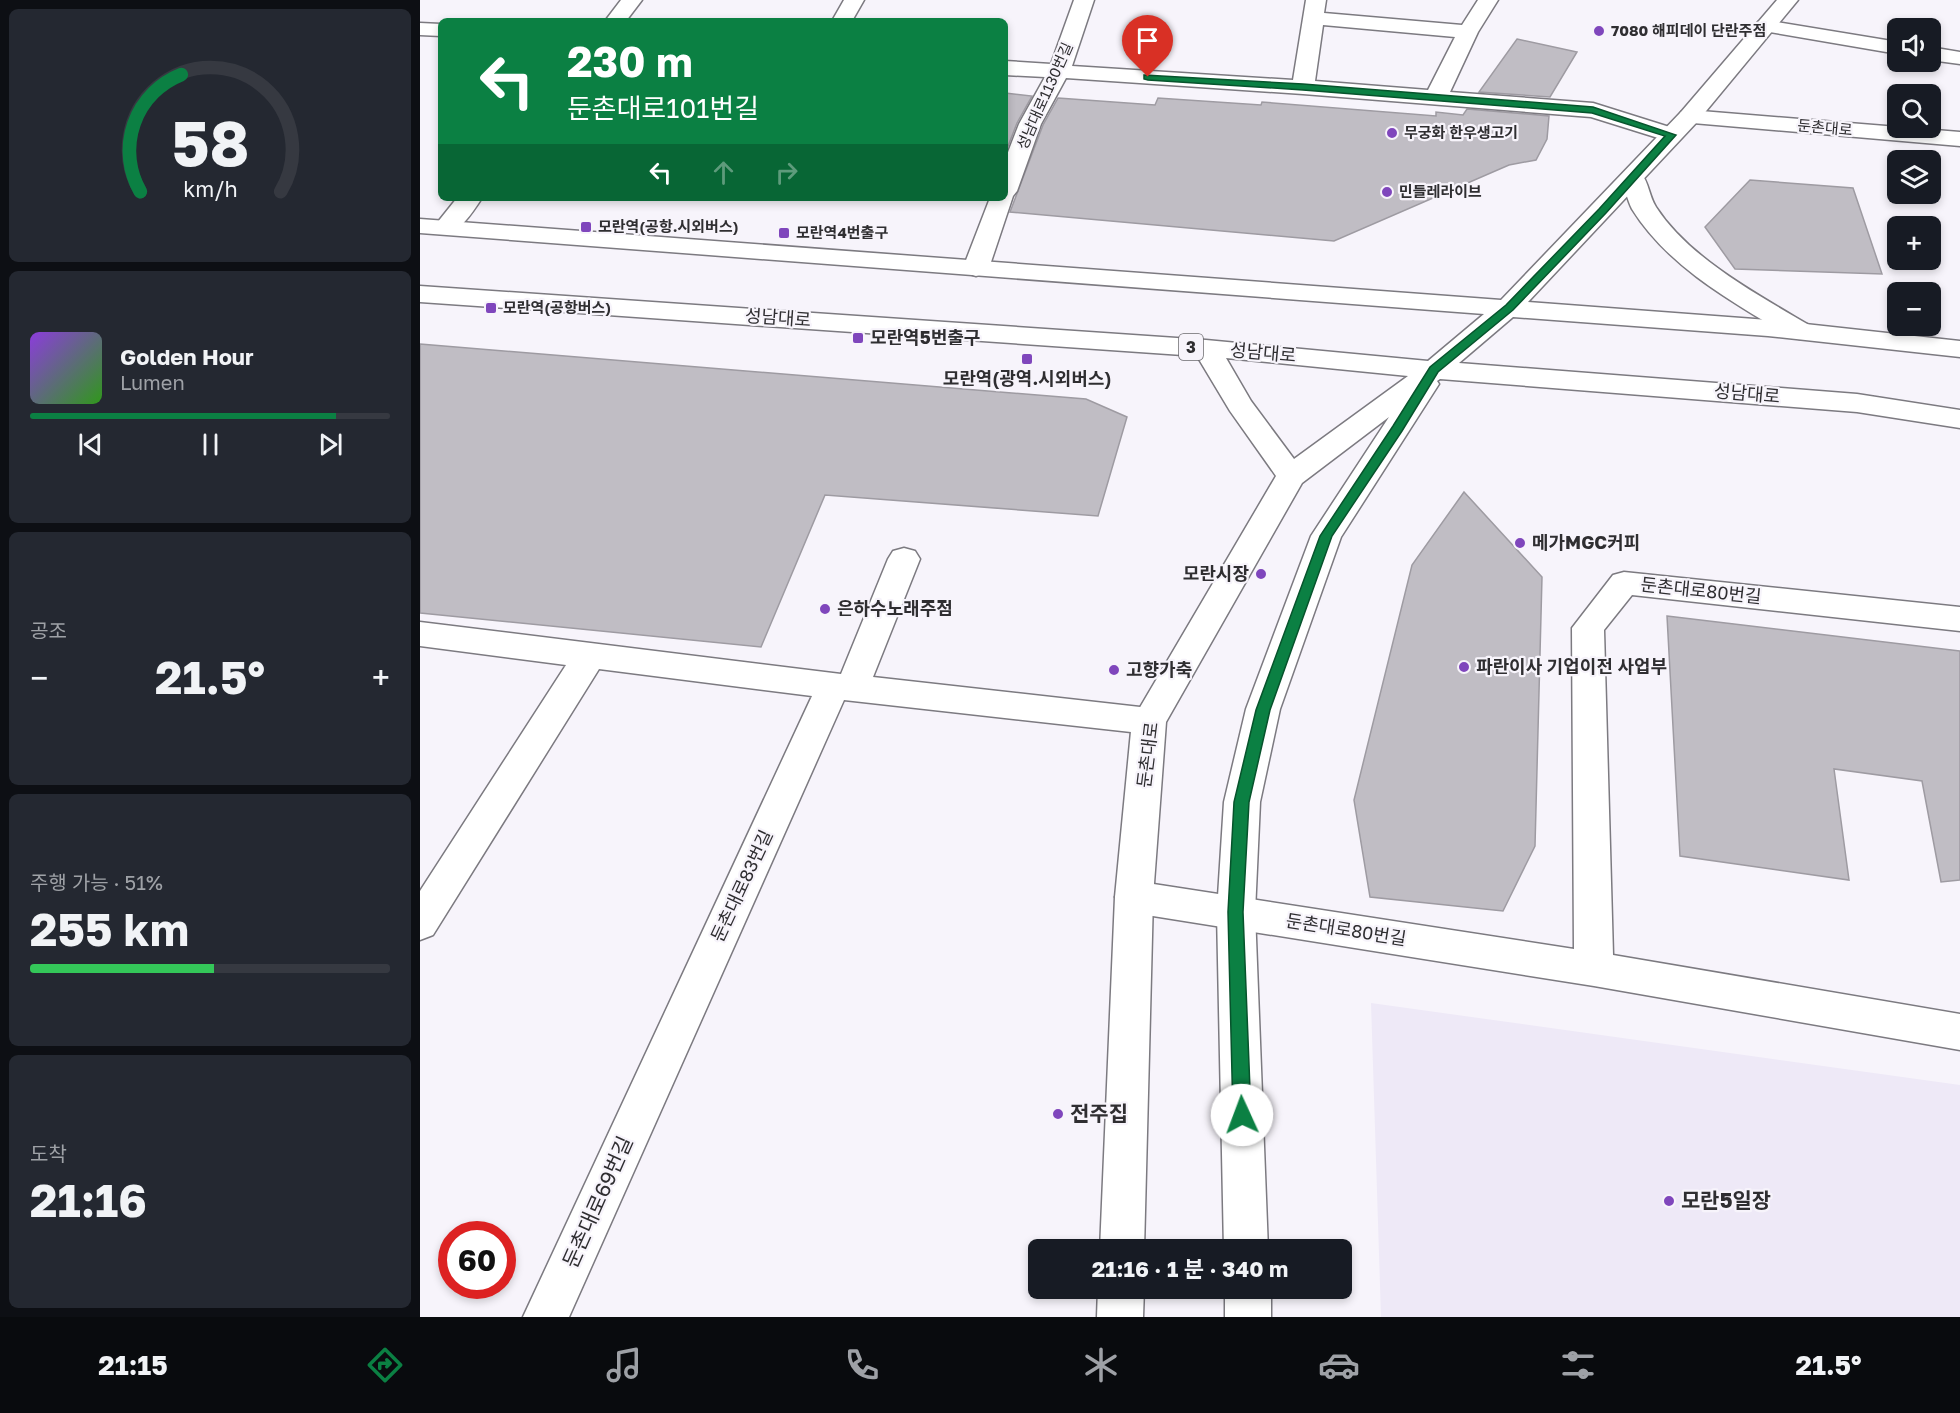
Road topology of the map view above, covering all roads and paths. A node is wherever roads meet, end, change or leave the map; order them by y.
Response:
1 (632, 0) edge
2 (854, 0) edge
3 (1084, 0) edge
4 (1488, 0) edge
5 (1788, 0) edge
6 (1315, 9) edge
7 (617, 18) edge
8 (844, 18) edge
9 (1765, 26) junction
10 (420, 29) edge
11 (438, 30) edge
12 (1468, 32) junction
13 (1887, 46) edge
14 (1941, 55) edge
15 (1960, 58) edge
16 (1008, 68) edge
17 (1059, 72) junction
18 (1303, 87) junction
19 (1436, 97) junction
20 (1689, 117) junction
21 (1671, 135) junction
22 (1960, 139) edge
23 (1633, 178) junction
24 (1008, 183) edge
25 (466, 201) edge
26 (1001, 201) edge
27 (432, 227) edge
28 (976, 268) junction
29 (420, 294) edge
30 (1509, 308) junction
31 (1800, 331) junction
32 (1206, 348) junction
33 (1960, 348) edge
34 (1434, 370) junction
35 (1857, 403) junction
36 (1960, 419) edge
37 (1960, 442) edge
38 (1291, 476) junction
39 (904, 559) dead end
40 (1960, 619) edge
41 (420, 634) edge
42 (590, 655) junction
43 (843, 687) junction
44 (1149, 720) junction
45 (1134, 897) junction
46 (429, 908) edge
47 (1236, 912) junction
48 (1594, 969) junction
49 (1960, 1032) edge
50 (651, 1087) joint
51 (1122, 1239) edge
52 (1246, 1239) edge
53 (1121, 1299) edge
54 (1248, 1299) edge
55 (546, 1317) edge
56 (1120, 1317) edge
57 (1248, 1317) edge

1 - 7 main road
2 - 8 main road
3 - 17 main road, 성남대로1130번길
4 - 12 main road
5 - 9 main road, 둔촌대로
6 - 12 main road
6 - 18 main road
9 - 13 main road
9 - 20 main road, 둔촌대로
10 - 11 main road
12 - 19 main road
14 - 15 main road
16 - 17 main road
17 - 18 main road
17 - 24 main road, 성남대로1130번길
18 - 19 main road
19 - 21 main road
20 - 21 main road, 둔촌대로
20 - 22 main road, 둔촌대로
21 - 23 main road, 둔촌대로
23 - 30 main road, 둔촌대로
23 - 31 main road
25 - 27 main road
26 - 28 main road
27 - 28 main road
28 - 30 main road
29 - 32 main road, 성남대로 / 3
30 - 31 main road
30 - 34 main road, 둔촌대로
31 - 33 main road
32 - 34 main road, 성남대로 / 3
32 - 38 main road
34 - 35 main road, 성남대로 / 3
34 - 38 main road, 둔촌대로
34 - 47 main road, 둔촌대로
35 - 36 main road, 성남대로 / 3
35 - 37 main road
38 - 44 main road, 둔촌대로
39 - 43 main road, 둔촌대로83번길
40 - 48 main road, 둔촌대로80번길
41 - 42 main road
42 - 43 main road
42 - 46 main road
43 - 44 main road
43 - 50 main road, 둔촌대로83번길
44 - 45 main road, 둔촌대로
45 - 47 main road, 둔촌대로80번길
45 - 51 main road, 둔촌대로
47 - 48 main road, 둔촌대로80번길
47 - 52 main road, 둔촌대로
48 - 49 main road, 둔촌대로80번길
50 - 55 main road, 둔촌대로69번길
53 - 56 main road
54 - 57 main road

